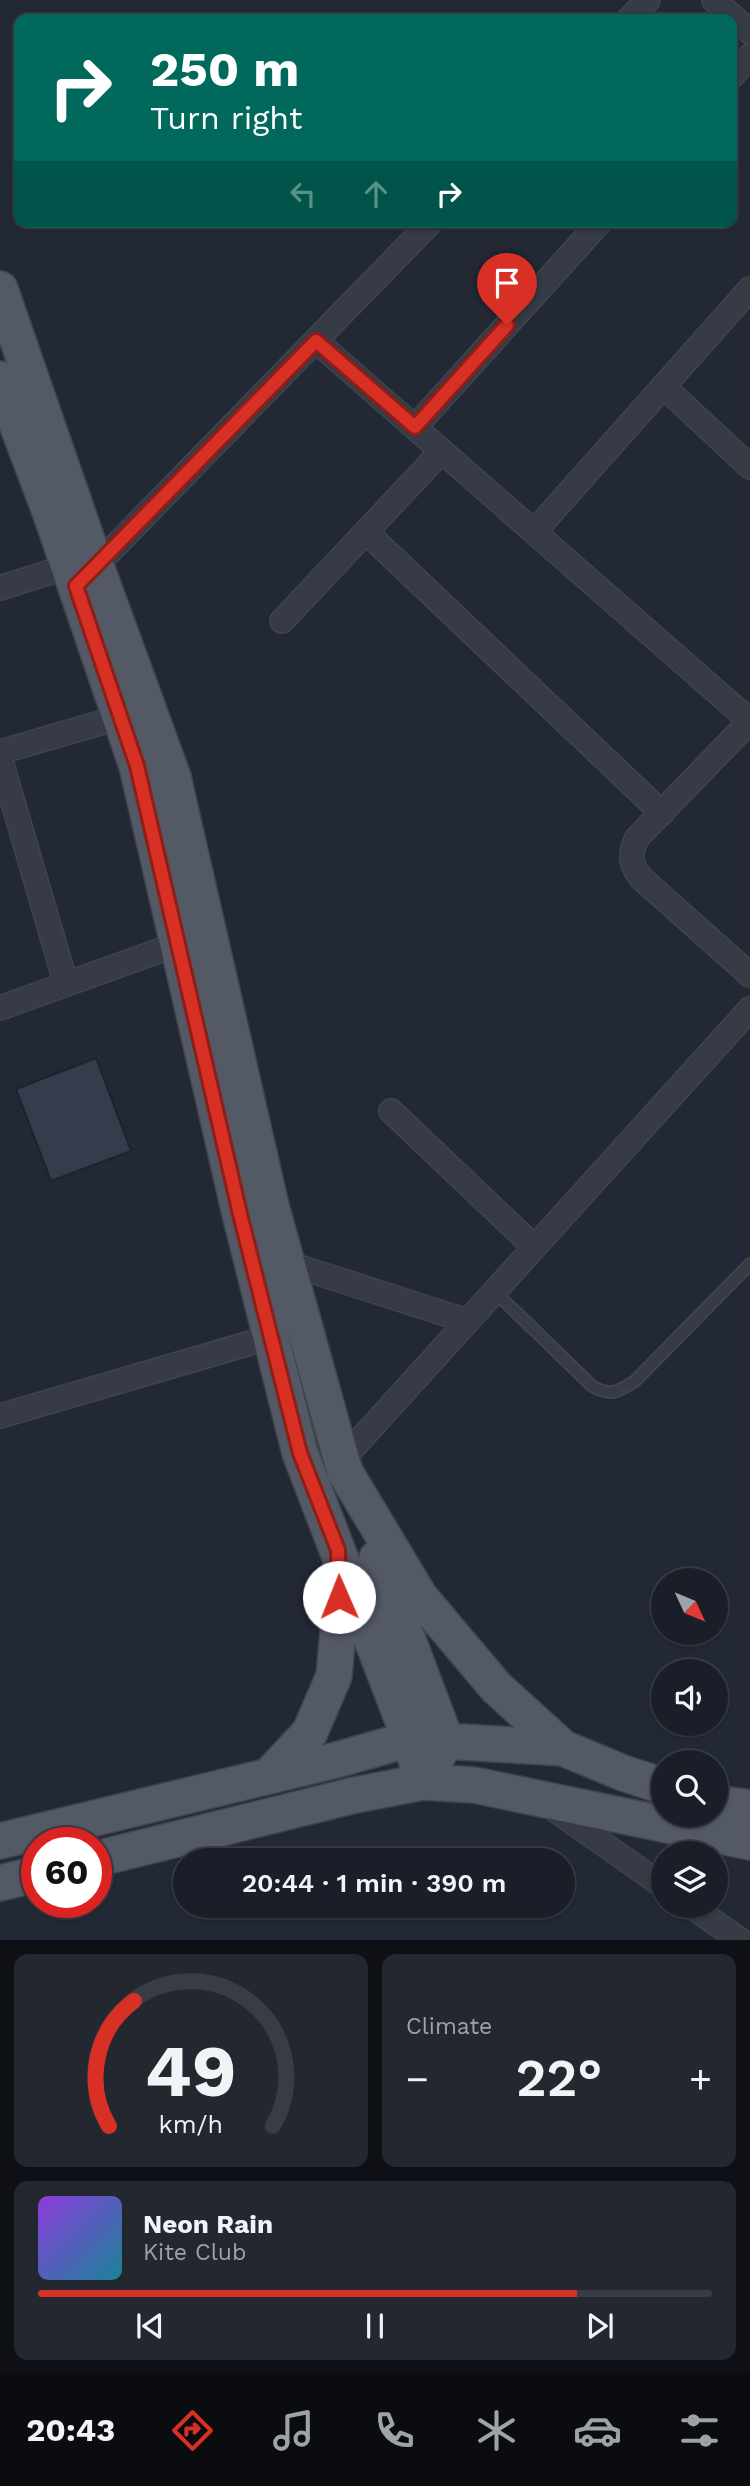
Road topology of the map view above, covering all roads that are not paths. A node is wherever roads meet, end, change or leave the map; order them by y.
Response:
1 (648, 0) edge
2 (714, 0) edge
3 (634, 14) edge
4 (730, 14) edge
5 (750, 56) edge
6 (737, 70) edge
7 (425, 228) edge
8 (595, 228) edge
9 (0, 289) edge
10 (750, 289) edge
11 (316, 341) junction
12 (0, 379) edge
13 (663, 386) junction
14 (415, 427) junction
15 (442, 451) junction
16 (750, 467) edge
17 (366, 532) junction
18 (534, 532) junction
19 (80, 572) junction
20 (0, 588) edge
21 (282, 621) dead end
22 (121, 717) junction
23 (750, 721) edge
24 (0, 752) edge
25 (0, 758) edge
26 (662, 813) junction
27 (178, 944) junction
28 (750, 975) edge
29 (66, 984) junction
30 (0, 1008) edge
31 (750, 1009) edge
32 (391, 1111) dead end
33 (534, 1247) junction
34 (287, 1263) junction
35 (750, 1264) edge
36 (494, 1291) junction
37 (467, 1321) junction
38 (271, 1337) junction
39 (0, 1416) edge
40 (343, 1466) junction
41 (338, 1550) junction
42 (410, 1739) junction
43 (446, 1741) junction
44 (564, 1748) junction
45 (269, 1776) junction
46 (423, 1782) junction
47 (651, 1782) edge
48 (540, 1799) junction
49 (728, 1805) edge
50 (750, 1808) edge
51 (0, 1841) edge
52 (750, 1842) edge
53 (112, 1855) edge
54 (21, 1878) edge
55 (651, 1878) edge
56 (0, 1883) edge
57 (708, 1918) edge
58 (740, 1940) edge

1 - 3 street
2 - 4 street
5 - 6 street
7 - 11 street
8 - 14 street
9 - 19 main road
10 - 13 street
11 - 14 street
11 - 19 street
12 - 19 main road
13 - 16 street
13 - 18 street
14 - 15 street
15 - 17 street
15 - 18 street
17 - 21 street
17 - 26 street
18 - 23 street
19 - 20 street
19 - 22 main road
19 - 34 main road
22 - 24 street
22 - 27 main road
23 - 26 street
25 - 29 street
26 - 28 street
27 - 29 street
27 - 38 main road
29 - 30 street
31 - 33 street
32 - 33 street
33 - 36 street
34 - 37 street
34 - 40 main road
35 - 36 lane
36 - 37 street
37 - 40 street
38 - 39 street
38 - 41 main road
40 - 43 main road
40 - 44 main road
41 - 42 main road
41 - 45 main road
42 - 43 main road
42 - 45 main road
42 - 46 main road
43 - 44 main road
43 - 46 main road
44 - 47 main road
45 - 51 main road
46 - 48 main road
46 - 53 main road
48 - 52 main road
48 - 55 street
49 - 50 main road
54 - 56 main road
57 - 58 street

